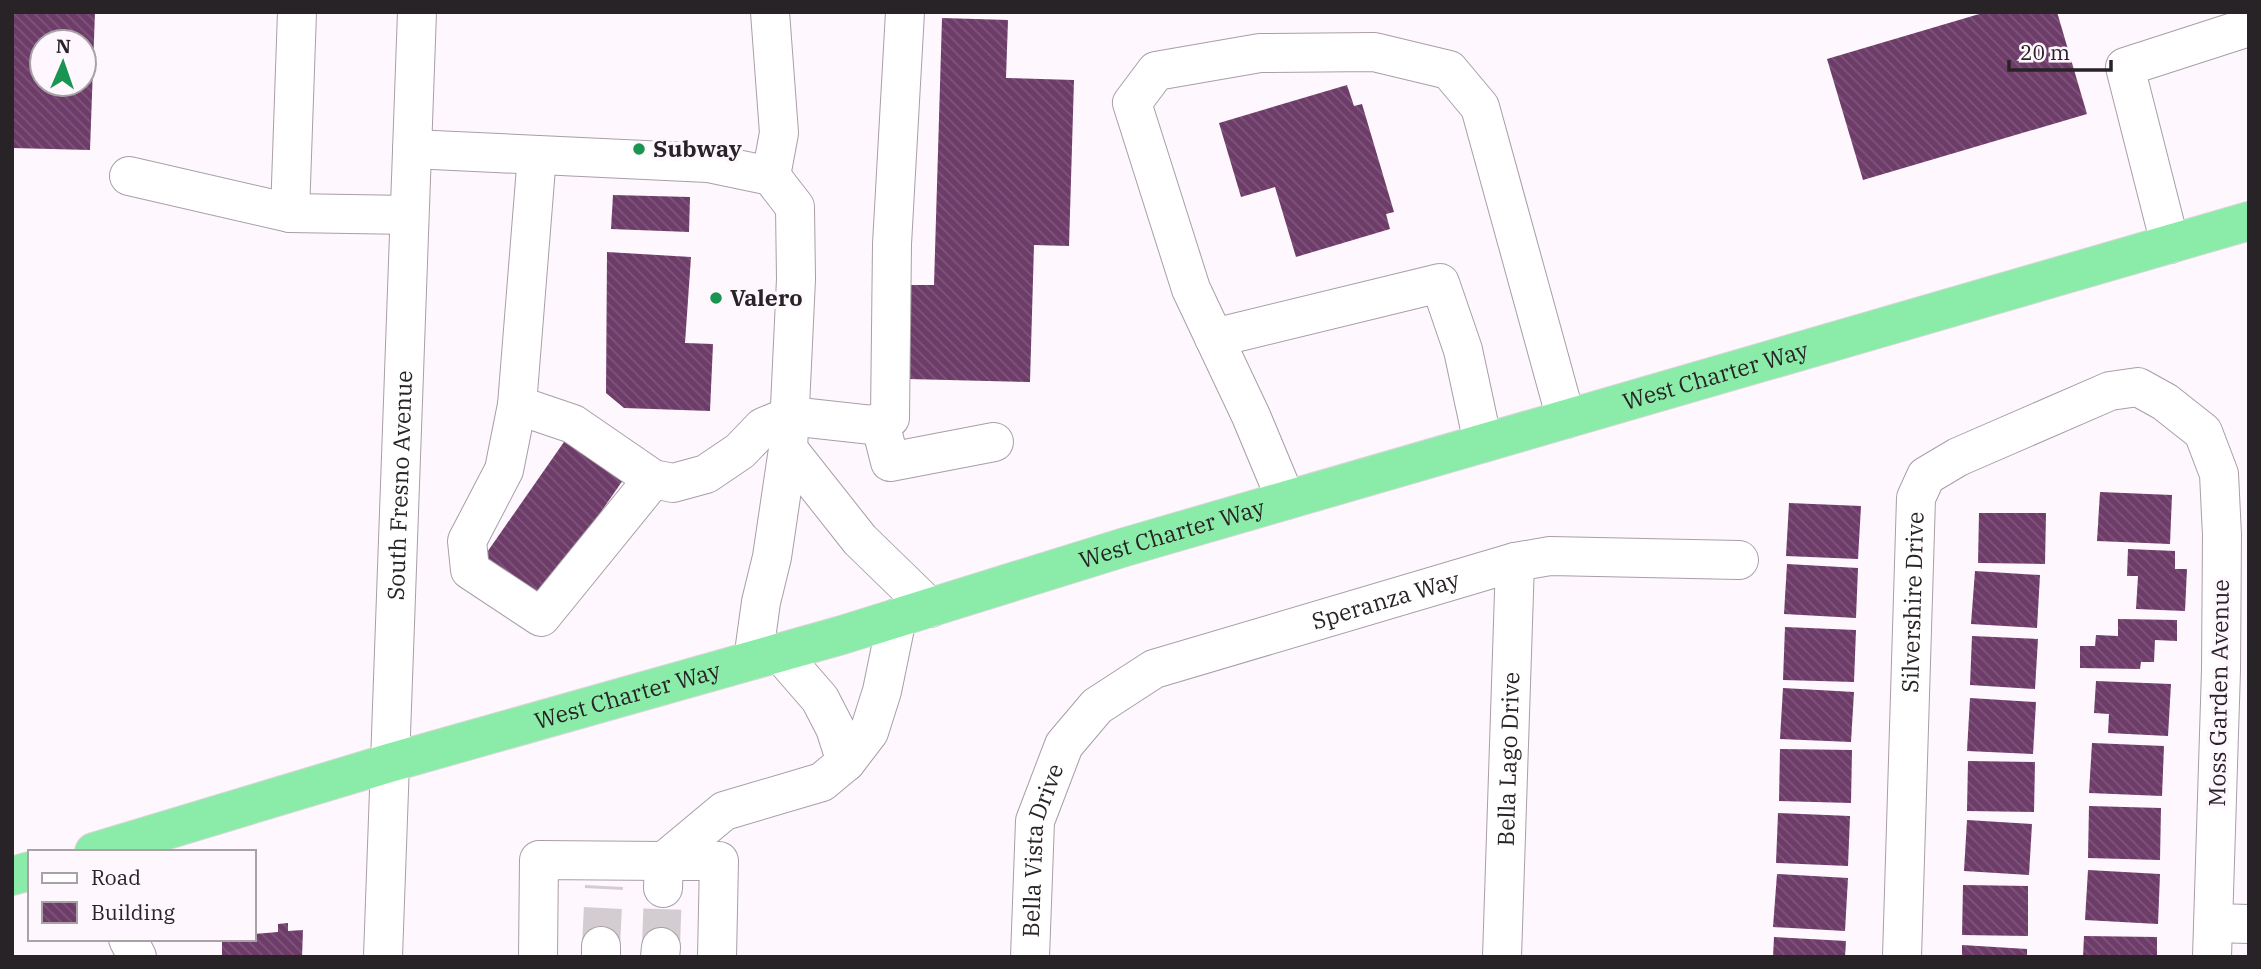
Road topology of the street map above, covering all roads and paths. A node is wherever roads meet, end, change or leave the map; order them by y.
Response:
1 (298, 12) edge
2 (417, 12) edge
3 (770, 12) edge
4 (905, 12) edge
5 (2249, 27) edge
6 (412, 149) junction
7 (537, 155) junction
8 (129, 176) dead end
9 (771, 176) junction
10 (290, 213) junction
11 (409, 215) junction
12 (2249, 221) edge
13 (2170, 244) junction
14 (1214, 338) junction
15 (517, 405) junction
16 (1566, 419) junction
17 (880, 422) junction
18 (2203, 432) joint
19 (789, 433) junction
20 (994, 442) dead end
21 (1482, 443) junction
22 (653, 480) junction
23 (1286, 500) junction
24 (1739, 560) dead end
25 (1515, 562) junction
26 (913, 613) junction
27 (766, 656) junction
28 (2235, 671) edge
29 (1064, 745) joint
30 (846, 762) junction
31 (389, 763) junction
32 (101, 850) edge
33 (663, 875) junction
34 (2225, 935) edge
35 (129, 941) edge
36 (137, 957) edge
37 (383, 957) edge
38 (538, 957) edge
39 (717, 957) edge
40 (1030, 957) edge
41 (1502, 957) edge
42 (1902, 957) edge

1 - 10 street
2 - 6 street, South Fresno Avenue
3 - 9 street
4 - 17 street
5 - 13 street
6 - 7 street
6 - 11 street, South Fresno Avenue
7 - 9 street
7 - 15 street
8 - 10 street
9 - 19 street
10 - 11 street
11 - 31 street, South Fresno Avenue
12 - 13 highway, West Charter Way
13 - 16 highway, West Charter Way
14 - 16 street
14 - 21 street
14 - 23 street
15 - 22 street
15 - 22 street
16 - 21 highway, West Charter Way
17 - 19 street
17 - 20 street
18 - 28 street, Moss Garden Avenue
18 - 42 street, Silvershire Drive
19 - 22 street
19 - 26 street
19 - 27 street
21 - 23 highway, West Charter Way
23 - 26 highway, West Charter Way
24 - 25 street, Speranza Way
25 - 29 street, Speranza Way
25 - 41 street, Bella Lago Drive
26 - 27 highway, West Charter Way
26 - 30 street
27 - 30 street
27 - 31 highway, West Charter Way
28 - 34 street, Moss Garden Avenue
29 - 40 street, Bella Vista Drive
30 - 33 street
31 - 32 highway, West Charter Way
31 - 37 street, South Fresno Avenue
33 - 38 street
33 - 39 street
35 - 36 street

